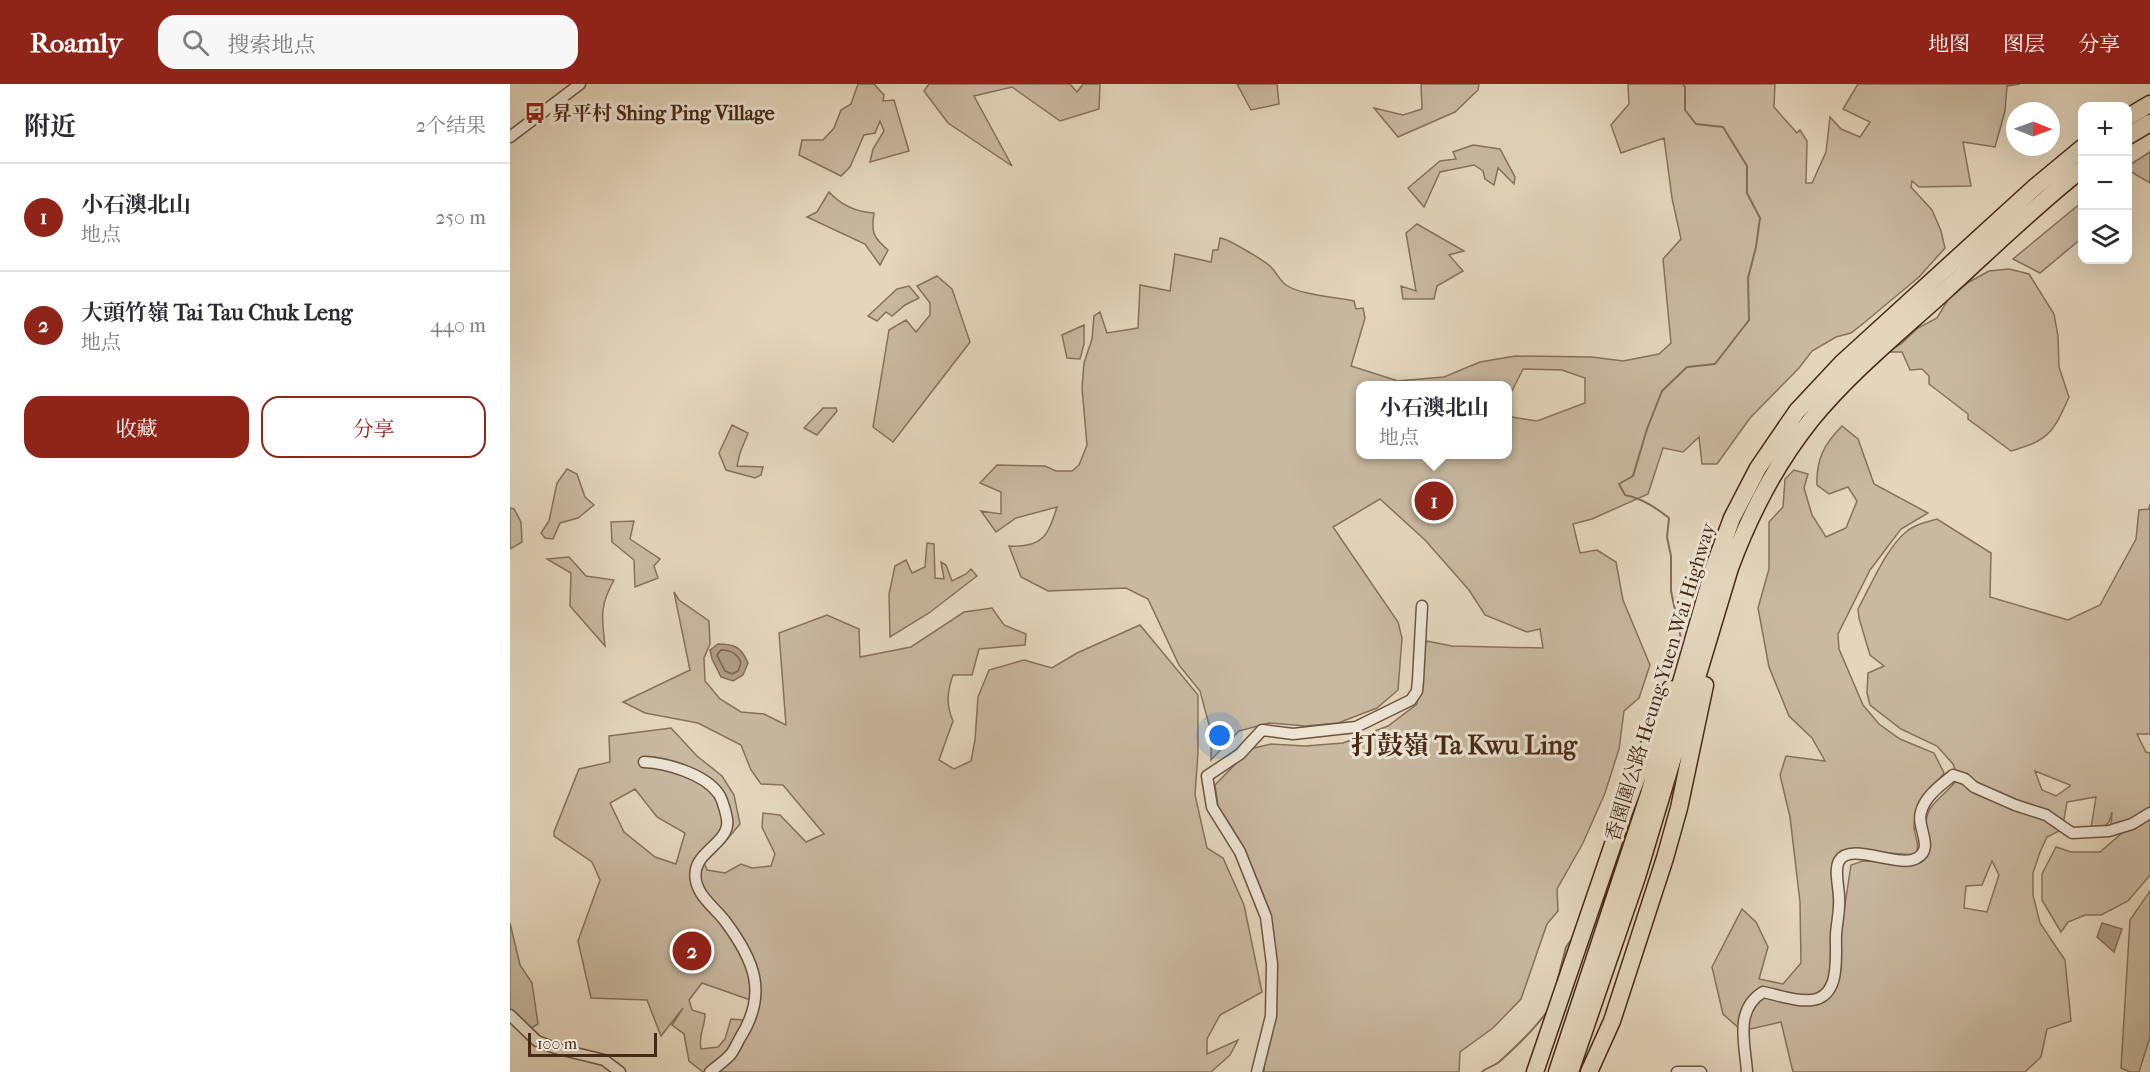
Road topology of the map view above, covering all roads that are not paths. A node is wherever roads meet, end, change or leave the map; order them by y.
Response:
1 (580, 84) edge
2 (2150, 104) edge
3 (2132, 114) edge
4 (2150, 123) edge
5 (2132, 133) edge
6 (510, 137) edge
7 (2078, 151) edge
8 (2078, 172) edge
9 (1723, 590) junction
10 (1422, 606) dead end
11 (1703, 607) junction
12 (644, 762) dead end
13 (2150, 813) edge
14 (510, 1015) edge
15 (1535, 1070) edge
16 (620, 1072) edge
17 (710, 1072) edge
18 (1257, 1072) edge
19 (1557, 1072) edge
20 (1570, 1072) edge
21 (1589, 1072) edge
22 (1677, 1072) edge
23 (1701, 1072) edge
24 (1747, 1072) edge

1 - 6 street
2 - 3 highway
4 - 5 highway
7 - 11 highway, 香園圍公路 Heung Yuen Wai Highway
8 - 9 highway, 香園圍公路 Heung Yuen Wai Highway
9 - 20 highway, 香園圍公路 Heung Yuen Wai Highway
9 - 21 highway
10 - 18 street
11 - 15 highway
11 - 19 highway, 香園圍公路 Heung Yuen Wai Highway
12 - 17 street
13 - 24 street
14 - 16 street
22 - 23 street

